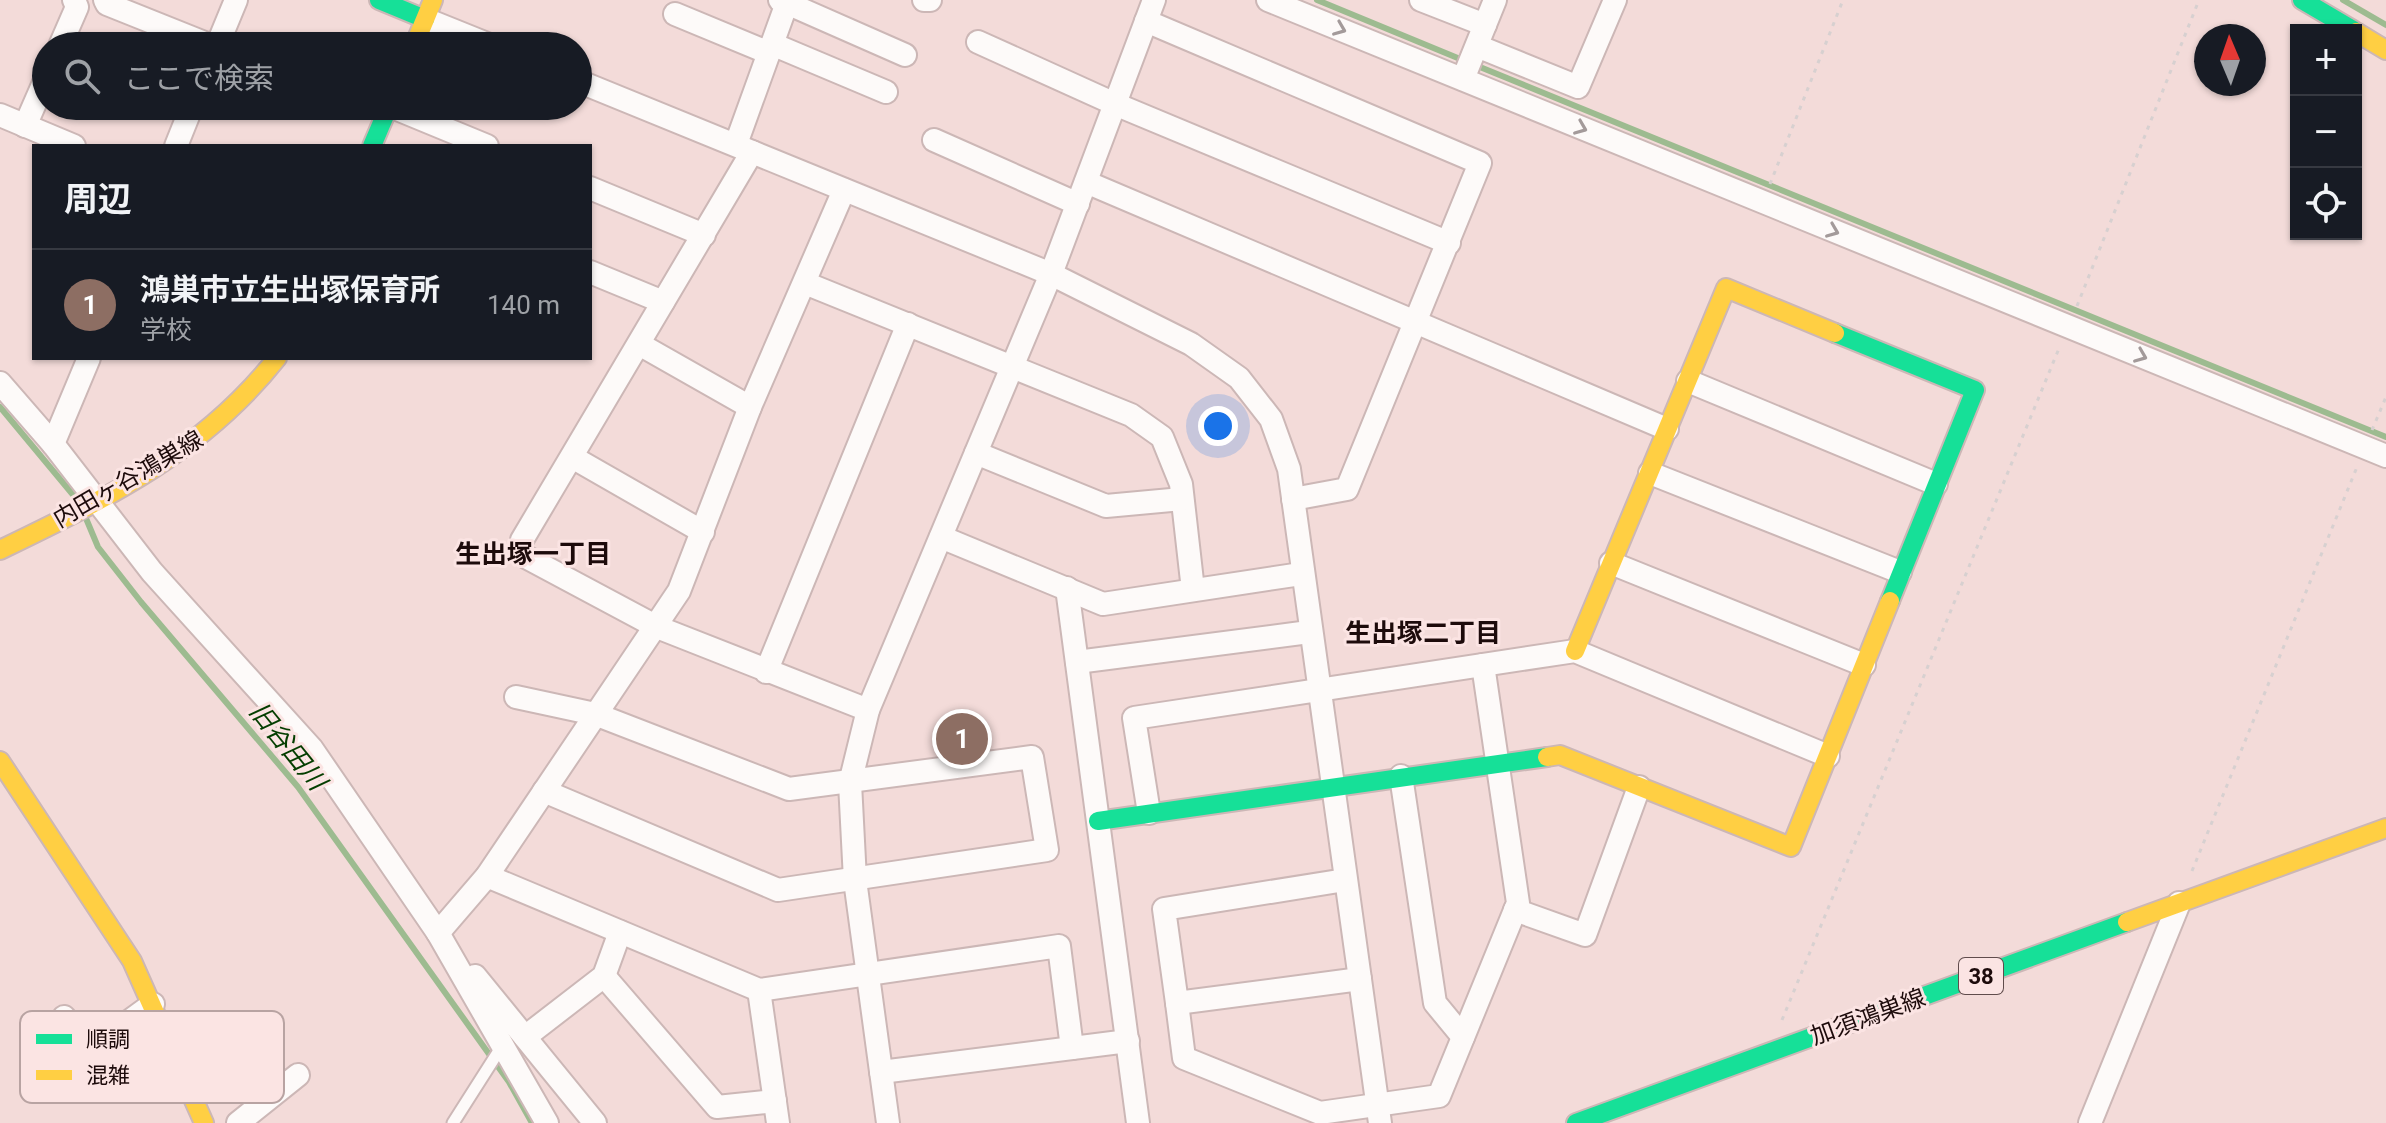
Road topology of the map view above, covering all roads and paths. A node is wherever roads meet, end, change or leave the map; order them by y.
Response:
1 (74, 0) edge
2 (105, 0) edge
3 (236, 0) edge
4 (379, 0) edge
5 (1268, 0) edge
6 (1421, 0) edge
7 (1495, 0) edge
8 (1615, 0) edge
9 (1843, 0) edge
10 (2199, 0) edge
11 (2302, 0) edge
12 (785, 1) edge
13 (429, 10) edge
14 (1150, 10) edge
15 (675, 14) dead end
16 (2342, 24) edge
17 (66, 32) edge
18 (179, 32) edge
19 (221, 32) edge
20 (420, 32) edge
21 (468, 32) edge
22 (1481, 36) junction
23 (2362, 36) edge
24 (978, 42) dead end
25 (770, 48) junction
26 (2386, 50) edge
27 (905, 55) dead end
28 (1463, 79) junction
29 (592, 87) edge
30 (886, 92) dead end
31 (1115, 104) junction
32 (32, 110) edge
33 (0, 115) edge
34 (186, 120) edge
35 (383, 120) edge
36 (423, 120) edge
37 (25, 126) junction
38 (934, 140) dead end
39 (69, 144) edge
40 (177, 144) edge
41 (373, 144) edge
42 (482, 144) edge
43 (744, 148) junction
44 (1086, 182) junction
45 (592, 189) edge
46 (844, 190) junction
47 (1761, 201) junction
48 (1078, 204) junction
49 (704, 235) junction
50 (1449, 243) junction
51 (592, 273) edge
52 (1051, 274) junction
53 (805, 283) junction
54 (663, 302) junction
55 (1417, 322) junction
56 (908, 324) junction
57 (2069, 327) junction
58 (639, 344) junction
59 (88, 360) edge
60 (276, 360) edge
61 (1013, 365) junction
62 (1688, 381) junction
63 (0, 383) edge
64 (2386, 397) edge
65 (750, 407) junction
66 (1667, 429) junction
67 (53, 444) junction
68 (2376, 452) edge
69 (976, 453) junction
70 (572, 457) junction
71 (1650, 473) junction
72 (1936, 484) junction
73 (1182, 499) junction
74 (1293, 499) junction
75 (98, 502) junction
76 (703, 532) junction
77 (941, 537) junction
78 (0, 550) edge
79 (1611, 563) junction
80 (1900, 572) junction
81 (1301, 574) junction
82 (1067, 588) junction
83 (1193, 590) junction
84 (657, 627) junction
85 (1309, 632) junction
86 (1575, 651) junction
87 (1077, 662) junction
88 (1483, 665) junction
89 (1864, 665) junction
90 (766, 672) junction
91 (1320, 691) junction
92 (516, 697) dead end
93 (868, 710) junction
94 (595, 714) junction
95 (1828, 756) junction
96 (0, 761) edge
97 (1499, 763) junction
98 (1401, 776) junction
99 (850, 783) junction
100 (1332, 785) junction
101 (1639, 787) junction
102 (544, 791) junction
103 (1149, 813) junction
104 (1098, 821) junction
105 (2386, 828) edge
106 (487, 876) junction
107 (855, 880) junction
108 (1345, 880) junction
109 (2179, 903) junction
110 (1515, 910) junction
111 (620, 932) junction
112 (438, 933) junction
113 (867, 975) junction
114 (604, 976) junction
115 (1360, 979) junction
116 (759, 990) junction
117 (1177, 1003) junction
118 (153, 1004) junction
119 (143, 1011) edge
120 (156, 1011) edge
121 (525, 1037) junction
122 (1463, 1037) junction
123 (1128, 1041) junction
124 (503, 1045) junction
125 (1072, 1048) junction
126 (1778, 1050) junction
127 (881, 1072) junction
128 (298, 1075) dead end
129 (284, 1086) edge
130 (195, 1103) edge
131 (263, 1103) edge
132 (777, 1112) edge
133 (1379, 1115) edge
134 (204, 1123) edge
135 (238, 1123) edge
136 (453, 1123) edge
137 (547, 1123) edge
138 (595, 1123) edge
139 (888, 1123) edge
140 (1138, 1123) edge
141 (1576, 1123) edge
142 (2090, 1123) edge

1 - 17 street
2 - 18 street
3 - 19 street
4 - 13 street
5 -> 28 street
6 - 22 street
7 - 22 street
8 - 22 street
9 - 47 path
10 - 57 path
11 - 16 street
12 - 25 street
12 - 27 street
13 - 20 street
13 - 21 street
14 - 31 street
14 - 50 street
15 - 25 street
22 - 28 street
23 - 26 street
24 - 31 street
25 - 30 street
25 - 43 street
28 -> 47 street
29 - 43 street
31 - 44 street
31 - 50 street
32 - 37 street
33 - 37 street
34 - 40 street
35 - 41 street
36 - 42 street
37 - 39 street
38 - 48 street
43 - 46 street
43 - 49 street
44 - 48 street
44 - 55 street
45 - 49 street
46 - 52 street
46 - 53 street
47 -> 57 street
48 - 52 street
49 - 54 street
50 - 55 street
51 - 54 street
52 - 61 street
52 - 74 street
53 - 56 street
53 - 65 street
54 - 58 street
55 - 66 street
55 - 74 street
56 - 61 street
56 - 90 street
57 -> 68 street
57 - 126 path
58 - 65 street
58 - 70 street
59 - 67 street
60 - 75 street, 内田ヶ谷鴻巣線
61 - 69 street
61 - 73 street
62 - 66 street
62 - 72 street
62 - 72 street
63 - 67 street
64 - 68 path
65 - 76 street
66 - 71 street
67 - 75 street
68 - 109 path
69 - 73 street
69 - 77 street
70 - 76 street
70 - 84 street
71 - 79 street
71 - 80 street
72 - 80 street
73 - 83 street
74 - 81 street
75 - 78 street, 内田ヶ谷鴻巣線
75 - 112 street
76 - 84 street
77 - 82 street
77 - 93 street
79 - 86 street
79 - 89 street
80 - 89 street
81 - 83 street
81 - 85 street
82 - 83 street
82 - 87 street
84 - 90 street
84 - 94 street
85 - 87 street
85 - 91 street
86 - 88 street
86 - 95 street
87 - 104 street
88 - 91 street
88 - 97 street
89 - 95 street
90 - 93 street
91 - 100 street
91 - 103 street
92 - 94 street
93 - 99 street
94 - 99 street
94 - 102 street
95 - 101 street
96 - 118 street
97 - 98 street
97 - 101 street
97 - 110 street
98 - 100 street
98 - 122 street
99 - 107 street
99 - 107 street
100 - 103 street
100 - 108 street
101 - 110 street
102 - 106 street
102 - 107 street
103 - 104 street
104 - 123 street
105 - 109 street, 加須鴻巣線 / 38
106 - 111 street
106 - 112 street
107 - 113 street
108 - 115 street
108 - 117 street
109 - 126 street, 加須鴻巣線 / 38
109 - 142 street
110 - 122 street
111 - 114 street
111 - 116 street
112 - 121 street
112 - 124 street
113 - 116 street
113 - 125 street
113 - 127 street
114 - 121 street
114 - 132 street
115 - 117 street
115 - 133 street
116 - 132 street
117 - 133 street
118 - 119 street
118 - 120 street
121 - 138 street
122 - 133 street
123 - 125 street
123 - 140 street
124 - 136 lane
124 - 137 street
125 - 127 street
126 - 141 street, 加須鴻巣線 / 38
127 - 139 street
128 - 129 street
130 - 134 street
131 - 135 street

